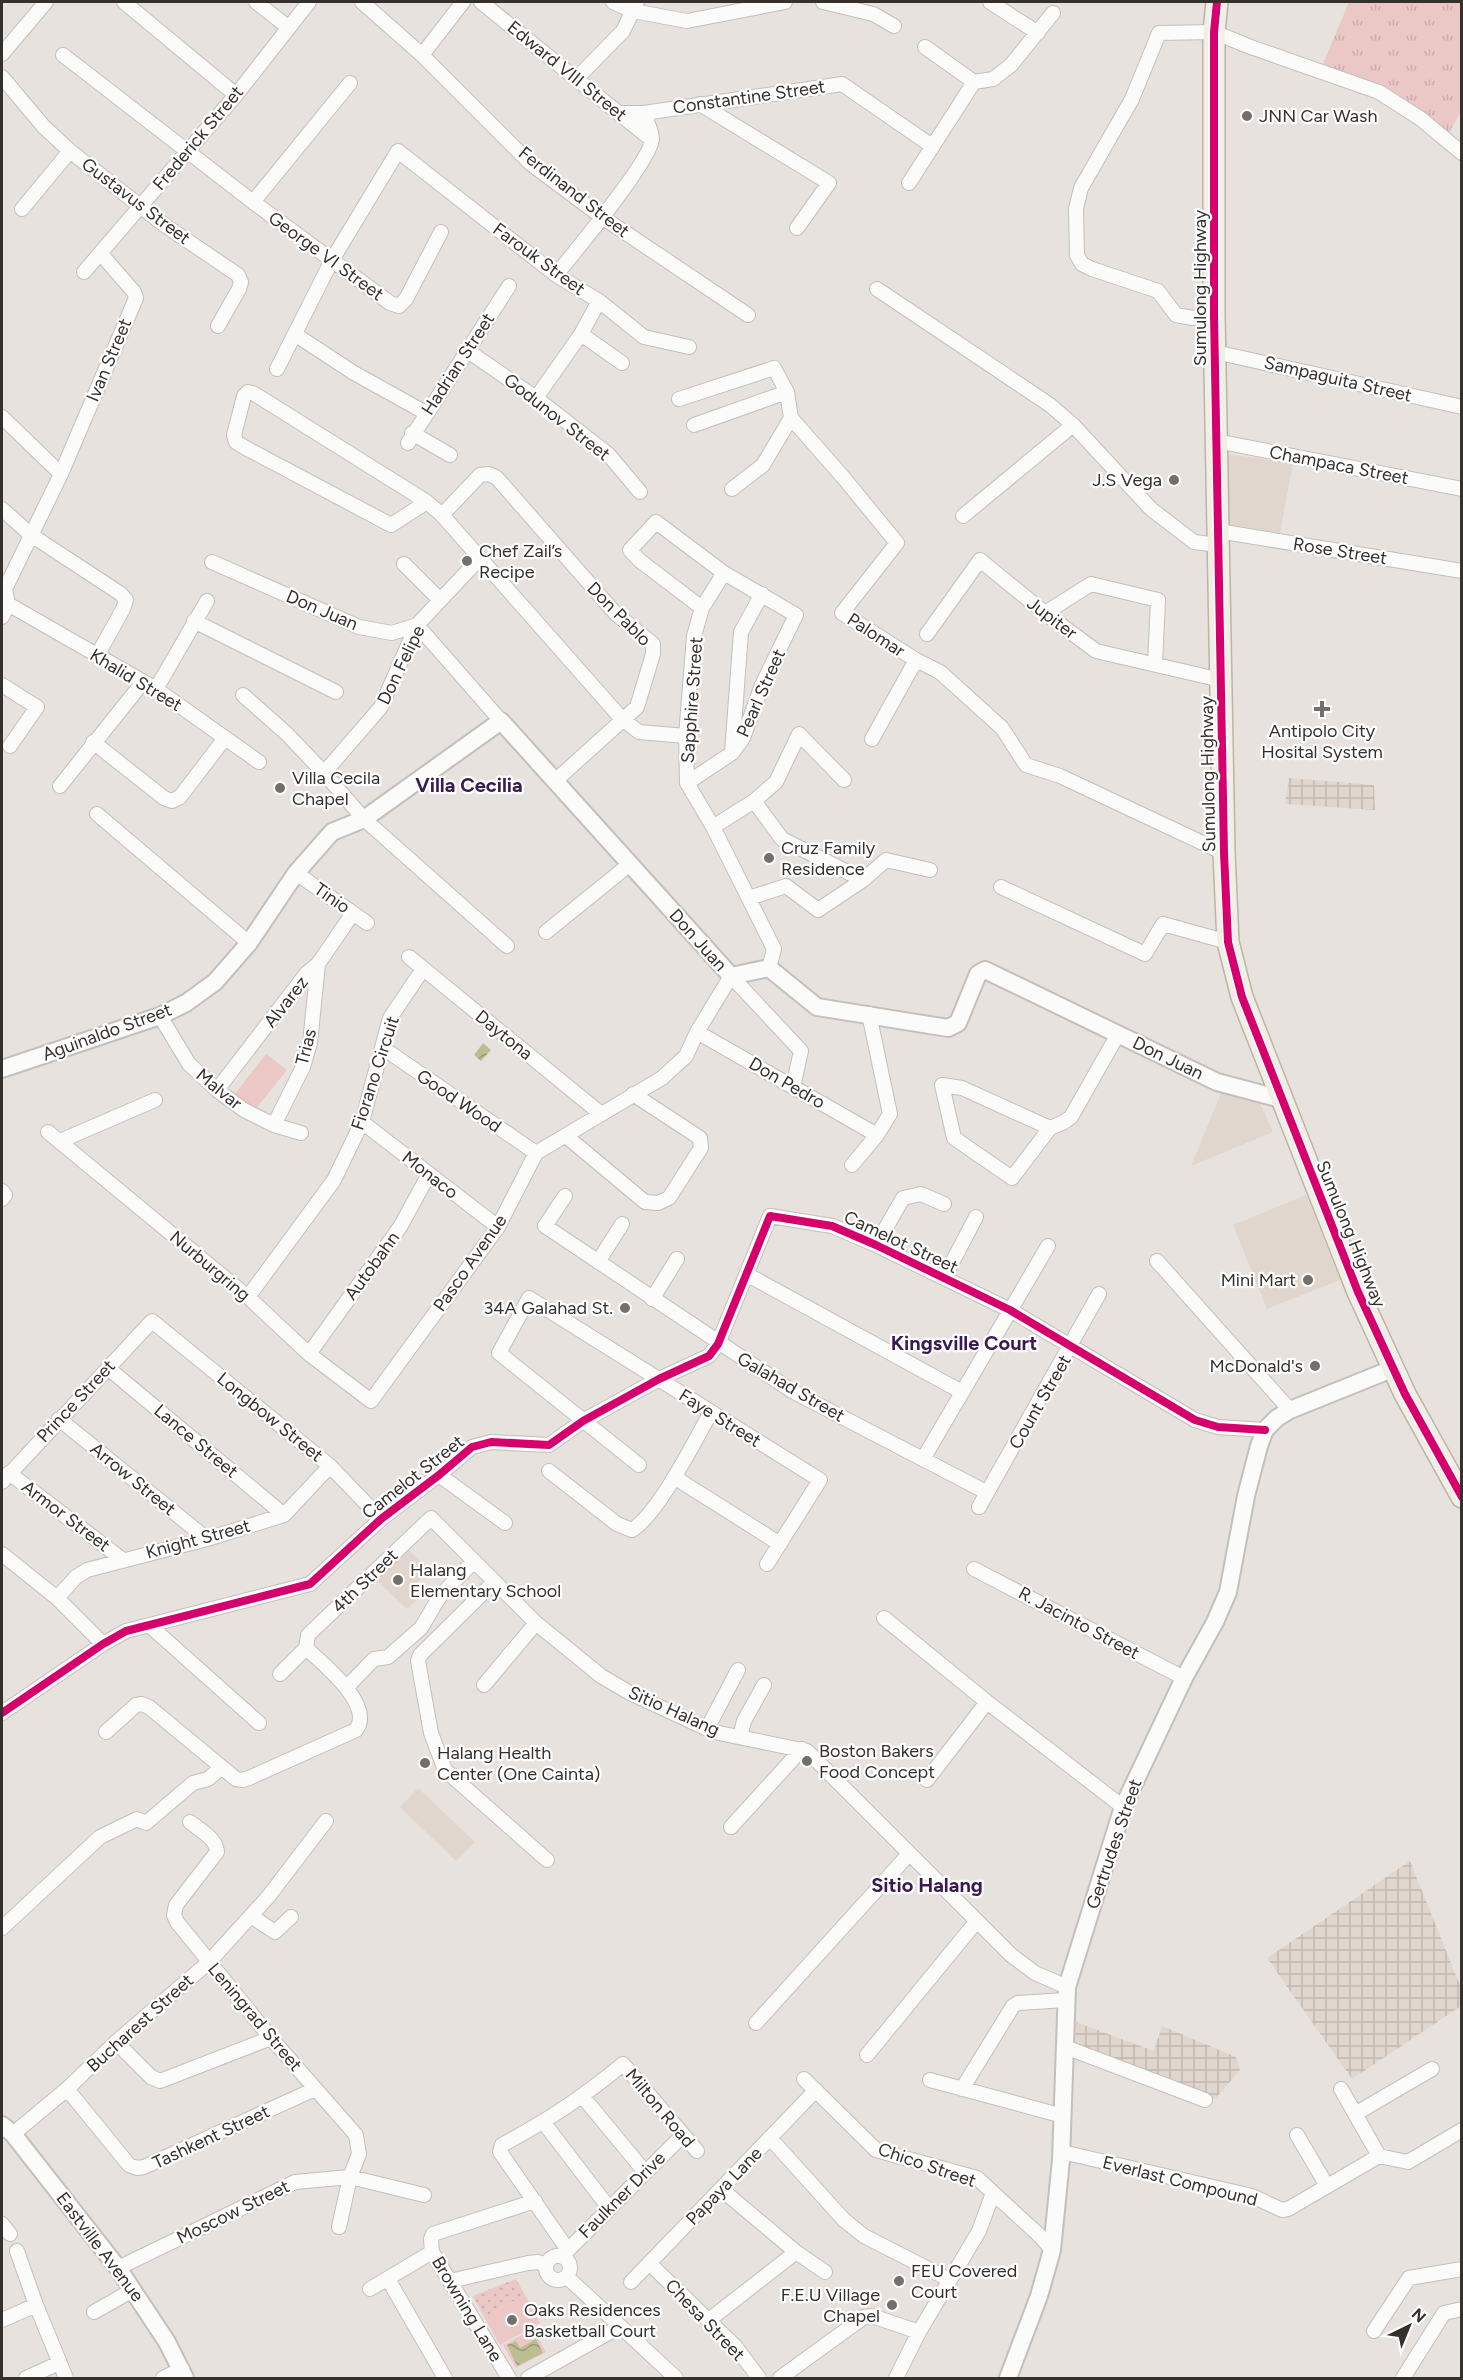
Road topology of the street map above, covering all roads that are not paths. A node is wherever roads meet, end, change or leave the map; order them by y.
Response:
1 (46, 2) edge
2 (124, 2) edge
3 (256, 2) edge
4 (309, 2) edge
5 (362, 2) edge
6 (464, 2) edge
7 (481, 2) edge
8 (613, 2) edge
9 (785, 2) edge
10 (823, 2) edge
11 (882, 2) edge
12 (990, 2) edge
13 (1217, 2) edge
14 (767, 4) edge
15 (635, 6) edge
16 (1053, 13) dead end
17 (873, 14) junction
18 (894, 26) dead end
19 (289, 28) junction
20 (1214, 32) junction
21 (1038, 33) junction
22 (925, 47) dead end
23 (2, 54) edge
24 (63, 55) dead end
25 (422, 55) junction
26 (2, 77) edge
27 (577, 78) junction
28 (974, 82) junction
29 (350, 83) dead end
30 (236, 94) junction
31 (700, 104) junction
32 (619, 113) junction
33 (644, 113) junction
34 (652, 140) junction
35 (932, 146) junction
36 (70, 151) junction
37 (188, 151) junction
38 (1461, 153) edge
39 (909, 183) dead end
40 (253, 202) junction
41 (142, 205) junction
42 (22, 209) dead end
43 (602, 217) junction
44 (797, 228) dead end
45 (441, 232) dead end
46 (101, 254) junction
47 (332, 260) junction
48 (84, 272) dead end
49 (556, 275) junction
50 (509, 286) dead end
51 (877, 289) dead end
52 (598, 301) junction
53 (748, 315) dead end
54 (1214, 315) junction
55 (218, 326) dead end
56 (581, 334) junction
57 (296, 335) junction
58 (689, 347) dead end
59 (468, 351) junction
60 (1215, 352) junction
61 (622, 363) dead end
62 (277, 369) dead end
63 (787, 392) junction
64 (536, 398) junction
65 (679, 399) dead end
66 (1461, 407) edge
67 (426, 412) junction
68 (2, 417) edge
69 (790, 418) junction
70 (694, 425) dead end
71 (1073, 426) junction
72 (1216, 441) junction
73 (450, 455) dead end
74 (61, 474) junction
75 (732, 489) dead end
76 (1461, 489) edge
77 (640, 492) dead end
78 (427, 502) junction
79 (2, 509) edge
80 (442, 515) junction
81 (963, 516) dead end
82 (32, 535) junction
83 (1218, 538) junction
84 (479, 558) junction
85 (212, 562) dead end
86 (404, 564) dead end
87 (1461, 571) edge
88 (724, 573) junction
89 (762, 594) junction
90 (440, 600) junction
91 (207, 601) dead end
92 (702, 608) junction
93 (5, 611) edge
94 (1045, 613) junction
95 (194, 621) junction
96 (417, 625) junction
97 (927, 634) dead end
98 (97, 656) junction
99 (916, 660) junction
100 (1155, 664) junction
101 (1221, 680) junction
102 (2, 685) edge
103 (149, 685) junction
104 (336, 692) dead end
105 (243, 694) dead end
106 (622, 719) junction
107 (501, 721) junction
108 (686, 736) junction
109 (225, 738) junction
110 (872, 739) dead end
111 (93, 742) junction
112 (10, 746) dead end
113 (732, 753) junction
114 (259, 762) dead end
115 (324, 773) junction
116 (844, 780) dead end
117 (555, 781) junction
118 (687, 783) junction
119 (60, 786) dead end
120 (754, 801) junction
121 (97, 814) dead end
122 (364, 819) junction
123 (713, 826) junction
124 (1224, 853) junction
125 (630, 864) junction
126 (930, 870) dead end
127 (296, 873) junction
128 (862, 880) junction
129 (1001, 887) dead end
130 (749, 898) junction
131 (353, 913) junction
132 (367, 923) dead end
133 (546, 932) dead end
134 (1228, 942) junction
135 (249, 943) junction
136 (507, 946) dead end
137 (409, 957) dead end
138 (318, 964) junction
139 (769, 968) junction
140 (423, 969) junction
141 (731, 975) junction
142 (869, 1014) junction
143 (160, 1016) junction
144 (697, 1032) junction
145 (1118, 1034) junction
146 (383, 1048) junction
147 (2, 1069) edge
148 (793, 1087) junction
149 (217, 1090) junction
150 (633, 1094) junction
151 (1281, 1099) junction
152 (155, 1101) dead end
153 (600, 1113) junction
154 (362, 1122) junction
155 (274, 1125) junction
156 (1050, 1128) junction
157 (48, 1132) dead end
158 (301, 1133) dead end
159 (877, 1135) junction
160 (566, 1136) junction
161 (60, 1141) junction
162 (536, 1153) junction
163 (852, 1165) dead end
164 (429, 1174) junction
165 (2, 1191) edge
166 (565, 1196) dead end
167 (2, 1199) edge
168 (944, 1204) dead end
169 (976, 1217) dead end
170 (622, 1224) dead end
171 (498, 1227) junction
172 (876, 1245) junction
173 (1048, 1246) dead end
174 (678, 1259) dead end
175 (1157, 1261) dead end
176 (598, 1262) junction
177 (748, 1275) junction
178 (944, 1278) junction
179 (1099, 1294) dead end
180 (248, 1297) junction
181 (652, 1299) junction
182 (1010, 1310) junction
183 (152, 1321) joint
184 (718, 1344) junction
185 (1072, 1345) junction
186 (309, 1354) junction
187 (108, 1368) junction
188 (1392, 1369) junction
189 (658, 1379) junction
190 (962, 1392) junction
191 (371, 1401) joint
192 (1290, 1410) junction
193 (711, 1412) junction
194 (59, 1419) junction
195 (583, 1421) junction
196 (1265, 1430) junction
197 (923, 1459) junction
198 (639, 1465) dead end
199 (330, 1466) junction
200 (549, 1470) dead end
201 (439, 1475) junction
202 (5, 1477) edge
203 (674, 1477) junction
204 (986, 1492) junction
205 (1461, 1497) edge
206 (979, 1507) dead end
207 (284, 1515) junction
208 (431, 1518) joint
209 (381, 1519) junction
210 (505, 1523) dead end
211 (207, 1539) junction
212 (780, 1544) junction
213 (2, 1554) edge
214 (123, 1560) junction
215 (473, 1562) junction
216 (767, 1564) dead end
217 (974, 1569) dead end
218 (494, 1582) junction
219 (57, 1598) junction
220 (884, 1618) dead end
221 (536, 1623) junction
222 (149, 1625) junction
223 (103, 1644) junction
224 (306, 1648) junction
225 (738, 1670) dead end
226 (280, 1674) dead end
227 (1184, 1678) junction
228 (484, 1685) dead end
229 (764, 1685) dead end
230 (347, 1687) junction
231 (987, 1702) junction
232 (3, 1707) edge
233 (259, 1723) dead end
234 (707, 1729) junction
235 (106, 1732) dead end
236 (740, 1737) junction
237 (802, 1749) junction
238 (221, 1768) junction
239 (927, 1780) dead end
240 (1123, 1806) junction
241 (326, 1821) dead end
242 (190, 1822) dead end
243 (731, 1827) dead end
244 (909, 1854) junction
245 (547, 1860) dead end
246 (251, 1916) junction
247 (291, 1917) dead end
248 (976, 1922) junction
249 (2, 1928) edge
250 (209, 1962) junction
251 (1067, 1994) junction
252 (756, 2023) dead end
253 (271, 2038) junction
254 (116, 2042) junction
255 (1065, 2047) junction
256 (867, 2055) dead end
257 (1432, 2069) dead end
258 (804, 2079) dead end
259 (930, 2080) dead end
260 (67, 2088) junction
261 (315, 2089) junction
262 (962, 2089) junction
263 (1341, 2089) dead end
264 (816, 2090) junction
265 (583, 2097) junction
266 (1205, 2100) dead end
267 (1355, 2114) junction
268 (1063, 2116) junction
269 (543, 2123) junction
270 (7, 2130) edge
271 (1461, 2130) edge
272 (682, 2135) junction
273 (1297, 2135) dead end
274 (770, 2138) junction
275 (697, 2151) dead end
276 (1062, 2152) junction
277 (1379, 2156) junction
278 (645, 2172) junction
279 (350, 2177) junction
280 (1327, 2186) junction
281 (721, 2189) junction
282 (993, 2193) junction
283 (424, 2195) dead end
284 (535, 2201) junction
285 (609, 2208) junction
286 (339, 2227) dead end
287 (1052, 2250) junction
288 (17, 2251) dead end
289 (432, 2252) junction
290 (796, 2252) junction
291 (565, 2253) junction
292 (649, 2263) junction
293 (546, 2265) junction
294 (118, 2268) junction
295 (1461, 2269) edge
296 (825, 2272) dead end
297 (567, 2277) junction
298 (388, 2279) junction
299 (950, 2280) junction
300 (450, 2281) junction
301 (631, 2282) dead end
302 (370, 2289) dead end
303 (133, 2290) junction
304 (36, 2305) junction
305 (1461, 2309) edge
306 (94, 2312) dead end
307 (2, 2320) edge
308 (709, 2320) junction
309 (619, 2327) junction
310 (1374, 2331) dead end
311 (919, 2332) junction
312 (59, 2363) junction
313 (184, 2374) edge
314 (26, 2379) edge
315 (66, 2379) edge
316 (163, 2379) edge
317 (445, 2379) edge
318 (509, 2379) edge
319 (528, 2379) edge
320 (676, 2379) edge
321 (759, 2379) edge
322 (780, 2379) edge
323 (896, 2379) edge
324 (1008, 2379) edge
325 (1403, 2379) edge

1 - 23 street
2 - 30 street
3 - 19 street
4 - 19 street, Frederick Street
5 - 25 street, Ferdinand Street
6 - 25 street
7 - 27 street, Edward VIII Street
8 - 15 street
9 - 14 street
10 - 17 street
11 - 17 street
12 - 21 street
13 - 20 main road, Sumulong Highway
14 - 15 street
15 - 27 street
16 - 21 street
17 - 18 street
19 - 30 street, Frederick Street
20 - 38 street
20 - 54 main road, Sumulong Highway
20 - 54 street
21 - 28 street
22 - 28 street
24 - 37 street, George VI Street
25 - 43 street, Ferdinand Street
26 - 36 street, Gustavus Street
27 - 32 street, Edward VIII Street
28 - 35 street
29 - 40 street
30 - 37 street, Frederick Street
31 - 33 street, Constantine Street
31 - 35 street, Constantine Street
31 - 44 street
32 - 33 street, Constantine Street
32 - 34 street, Edward VIII Street
33 - 34 street
34 - 43 street
35 - 39 street
36 - 41 street, Gustavus Street
36 - 42 street
37 - 40 street, George VI Street
37 - 41 street, Frederick Street
40 - 47 street, George VI Street
41 - 46 street, Frederick Street
41 - 55 street, Gustavus Street
43 - 49 street
43 - 53 street, Ferdinand Street
45 - 47 street, George VI Street
46 - 48 street, Frederick Street
46 - 74 street, Ivan Street
47 - 49 street, Farouk Street
47 - 57 street
49 - 52 street, Farouk Street
50 - 59 street, Hadrian Street
51 - 71 street, Rose Street
52 - 56 street
52 - 58 street, Farouk Street
54 - 60 main road, Sumulong Highway
56 - 61 street
56 - 64 street
57 - 62 street
57 - 67 street
59 - 64 street, Godunov Street
59 - 67 street, Hadrian Street
60 - 66 street, Sampaguita Street
60 - 72 main road, Sumulong Highway
63 - 65 street
63 - 69 street
63 - 70 street
64 - 77 street, Godunov Street
67 - 73 street, Hadrian Street
68 - 74 street
69 - 75 street
69 - 99 street, Palomar
71 - 81 street
71 - 83 street, Rose Street
72 - 76 street, Champaca Street
72 - 83 main road, Sumulong Highway
74 - 82 street
78 - 78 street
78 - 80 street
79 - 82 street
80 - 84 street
80 - 106 street, Don Pablo
82 - 93 street
82 - 98 street
83 - 87 street, Rose Street
83 - 101 main road, Sumulong Highway
84 - 90 street, Don Felipe
84 - 106 street
85 - 96 street, Don Juan
86 - 90 street
88 - 89 street
88 - 92 street, Sapphire Street
88 - 92 street
89 - 113 street
89 - 113 street, Pearl Street
90 - 96 street, Don Felipe
91 - 95 street
92 - 108 street, Sapphire Street
93 - 98 street, Khalid Street
94 - 97 street, Jupiter
94 - 100 street, Jupiter
94 - 100 street
95 - 103 street
95 - 104 street
96 - 107 street, Don Juan
96 - 115 street, Don Felipe
98 - 103 street, Khalid Street
99 - 110 street
99 - 124 street, Palomar
100 - 101 street, Jupiter
101 - 124 main road, Sumulong Highway
102 - 112 street
103 - 109 street, Khalid Street
103 - 111 street
105 - 115 street
106 - 108 street
106 - 117 street, Don Pablo
107 - 117 street, Don Juan
107 - 122 street, Aguinaldo Street
108 - 118 street, Sapphire Street
109 - 111 street
109 - 114 street, Khalid Street
111 - 119 street
113 - 118 street, Pearl Street
115 - 122 street
116 - 120 street
117 - 125 street, Don Juan
118 - 123 street, Sapphire Street
120 - 123 street
120 - 128 street
121 - 135 street
122 - 127 street, Aguinaldo Street
122 - 136 street
123 - 130 street, Sapphire Street
124 - 134 main road, Sumulong Highway
125 - 133 street
125 - 141 street, Don Juan
126 - 128 street
127 - 131 street, Tinio
127 - 135 street, Aguinaldo Street
128 - 130 street
129 - 134 street
130 - 139 street, Sapphire Street
131 - 132 street, Tinio
131 - 138 street, Alvarez
134 - 151 main road, Sumulong Highway
135 - 143 street, Aguinaldo Street
137 - 140 street, Daytona
138 - 149 street, Alvarez
138 - 155 street, Trias
139 - 141 street, Don Juan
139 - 142 street, Don Juan
140 - 146 street, Fiorano Circuit
140 - 153 street, Daytona
141 - 144 street
141 - 148 street
142 - 145 street, Don Juan
142 - 159 street
143 - 147 street, Aguinaldo Street
143 - 149 street, Malvar
144 - 148 street, Don Pedro
144 - 150 street
145 - 151 street, Don Juan
145 - 156 street
146 - 154 street, Fiorano Circuit
146 - 162 street, Good Wood
148 - 159 street, Don Pedro
149 - 155 street, Malvar
150 - 153 street
150 - 160 street
151 - 188 main road, Sumulong Highway
152 - 161 street
153 - 160 street
154 - 164 street, Monaco
154 - 180 street, Fiorano Circuit
155 - 158 street, Malvar
156 - 156 street
157 - 161 street, Nurburgring
159 - 163 street
160 - 162 street
161 - 180 street, Nurburgring
162 - 171 street, Pasco Avenue
164 - 171 street, Monaco
164 - 186 street, Autobahn
165 - 167 street
166 - 176 street, Galahad Street
168 - 172 street
169 - 178 street
170 - 176 street
171 - 191 street, Pasco Avenue
172 - 177 street, Camelot Street
172 - 178 street, Camelot Street
173 - 182 street
174 - 181 street
175 - 192 street
176 - 181 street, Galahad Street
177 - 184 street, Camelot Street
177 - 190 street
178 - 182 street, Camelot Street
179 - 185 street, Count Street
180 - 186 street, Nurburgring
181 - 184 street, Galahad Street
182 - 185 street, Camelot Street
182 - 190 street
183 - 187 street, Prince Street
183 - 199 street, Longbow Street
184 - 189 street, Camelot Street
184 - 197 street, Galahad Street
185 - 196 street, Camelot Street
185 - 204 street, Count Street
186 - 191 street, Nurburgring
187 - 194 street, Prince Street
187 - 207 street, Lance Street
188 - 192 street
188 - 205 main road, Sumulong Highway
189 - 193 street, Faye Street
189 - 195 street, Camelot Street
189 - 195 street, Faye Street
190 - 197 street
192 - 196 street
193 - 203 street
193 - 212 street, Faye Street
194 - 202 street, Prince Street
194 - 211 street, Arrow Street
195 - 198 street
195 - 201 street, Camelot Street
196 - 227 street, Gertrudes Street
197 - 204 street, Galahad Street
199 - 207 street, Knight Street
199 - 209 street, Longbow Street
200 - 203 street
201 - 209 street, Camelot Street
201 - 210 street
202 - 214 street, Armor Street
203 - 212 street
204 - 206 street, Count Street
207 - 211 street, Knight Street
208 - 215 street, Sitio Halang
208 - 224 street, 4th Street
209 - 222 street, Camelot Street
211 - 214 street, Knight Street
212 - 216 street
213 - 219 street
214 - 219 street, Knight Street
215 - 218 street, Sitio Halang
215 - 230 street
217 - 227 street, R. Jacinto Street
218 - 221 street, Sitio Halang
218 - 245 street
219 - 223 street
220 - 231 street
221 - 228 street
221 - 234 street, Sitio Halang
222 - 223 street, Camelot Street
222 - 233 street
223 - 232 street, Camelot Street
224 - 226 street, 4th Street
224 - 230 street
225 - 234 street
227 - 240 street, Gertrudes Street
229 - 236 street
230 - 238 street
231 - 239 street
231 - 240 street
234 - 236 street, Sitio Halang
235 - 238 street
236 - 237 street, Sitio Halang
237 - 243 street
237 - 244 street, Sitio Halang
238 - 249 street
240 - 251 street, Gertrudes Street
241 - 246 street, Bucharest Street
242 - 250 street, Leningrad Street
244 - 248 street, Sitio Halang
244 - 252 street
246 - 247 street
246 - 250 street, Bucharest Street
248 - 251 street, Sitio Halang
248 - 256 street
250 - 253 street, Leningrad Street
250 - 254 street, Bucharest Street
251 - 255 street, Gertrudes Street
251 - 262 street
253 - 254 street
253 - 261 street, Leningrad Street
254 - 260 street, Bucharest Street
255 - 266 street
255 - 268 street, Gertrudes Street
257 - 267 street
258 - 264 street, Chico Street
259 - 262 street
260 - 261 street, Tashkent Street
260 - 270 street, Bucharest Street
261 - 279 street, Leningrad Street
262 - 268 street
263 - 267 street
264 - 274 street, Papaya Lane
264 - 282 street, Chico Street
265 - 269 street
265 - 272 street, Milton Road
265 - 278 street
267 - 277 street
268 - 276 street, Gertrudes Street
269 - 284 street
269 - 285 street
270 - 294 street, Eastville Avenue
271 - 277 street
272 - 275 street, Milton Road
272 - 278 street, Faulkner Drive
273 - 280 street
274 - 281 street, Papaya Lane
274 - 299 street
276 - 280 street, Everlast Compound
276 - 287 street, Gertrudes Street
277 - 280 street, Everlast Compound
278 - 285 street, Faulkner Drive
279 - 283 street, Moscow Street
279 - 286 street, Leningrad Street
279 - 294 street, Moscow Street
281 - 290 street
281 - 292 street, Papaya Lane
282 - 287 street, Chico Street
282 - 299 street
284 - 289 street, Browning Lane
284 - 291 street
285 - 291 street, Faulkner Drive
287 - 324 street, Gertrudes Street
288 - 304 street
289 - 298 street
289 - 300 street, Browning Lane
290 - 296 street
290 - 308 street
291 - 293 street
291 - 297 street
292 - 301 street, Papaya Lane
292 - 308 street, Chesa Street
293 - 297 street
293 - 300 street
294 - 303 street, Eastville Avenue
295 - 310 street
297 - 309 street
298 - 302 street
298 - 317 street
299 - 311 street
300 - 318 street, Browning Lane
303 - 306 street
303 - 313 street, Eastville Avenue
304 - 307 street
304 - 312 street
305 - 325 street
308 - 321 street, Chesa Street
309 - 319 street
309 - 320 street
311 - 322 street
311 - 323 street
312 - 314 street
312 - 315 street
313 - 316 street

